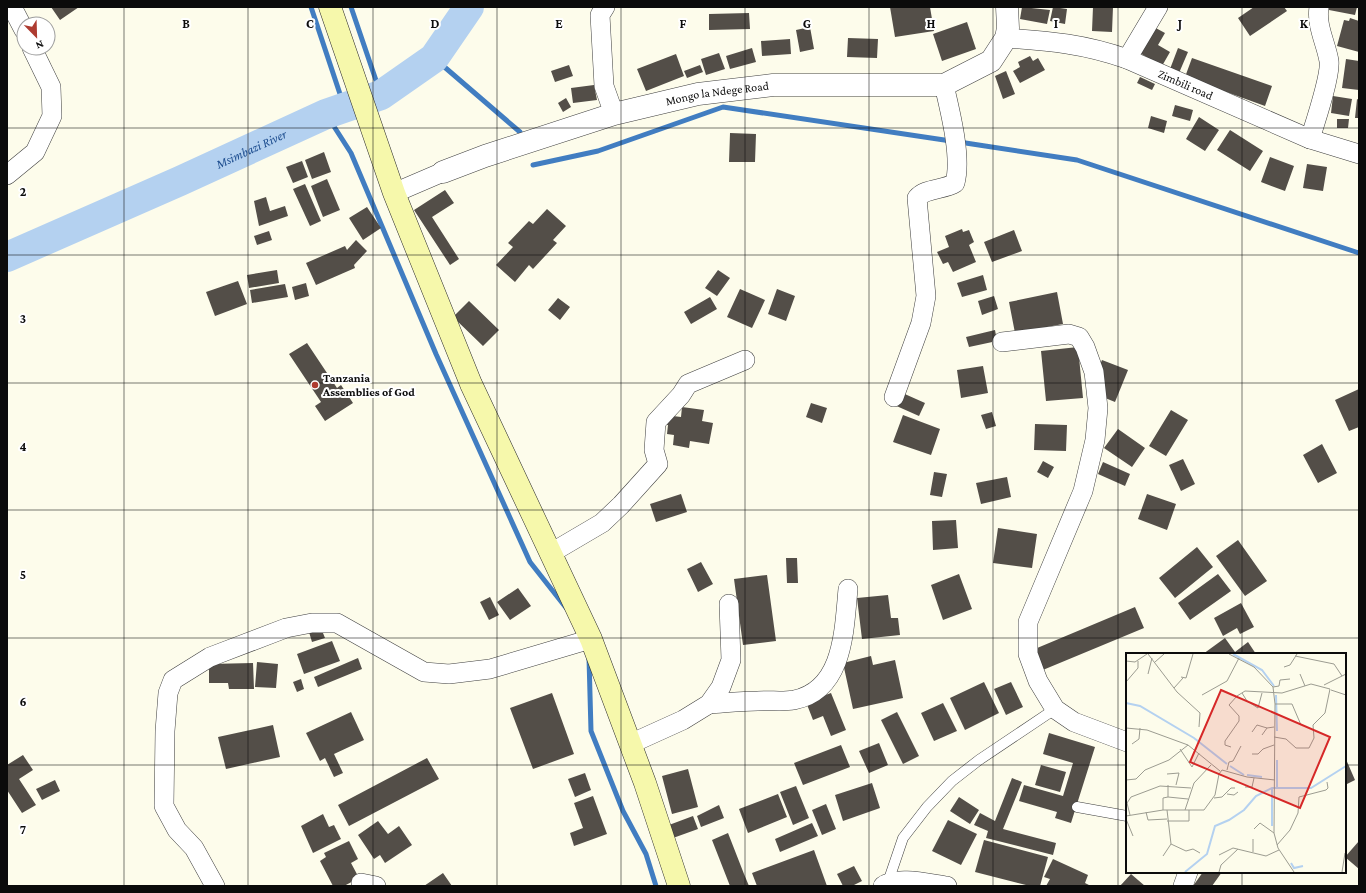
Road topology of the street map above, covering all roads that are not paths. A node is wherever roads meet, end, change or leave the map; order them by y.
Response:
1 (12, 7) edge
2 (330, 7) edge
3 (605, 7) edge
4 (1007, 7) edge
5 (1158, 7) edge
6 (1319, 7) edge
7 (17, 16) edge
8 (1006, 38) junction
9 (36, 56) edge
10 (1127, 58) junction
11 (944, 84) junction
12 (614, 114) junction
13 (1310, 139) junction
14 (1359, 154) edge
15 (443, 172) joint
16 (7, 175) edge
17 (394, 193) junction
18 (1002, 342) dead end
19 (745, 360) dead end
20 (894, 397) dead end
21 (551, 553) junction
22 (848, 590) dead end
23 (729, 604) dead end
24 (591, 639) junction
25 (709, 704) junction
26 (1055, 709) junction
27 (1126, 742) edge
28 (630, 744) junction
29 (1078, 807) dead end
30 (1126, 816) edge
31 (1188, 873) edge
32 (886, 884) edge
33 (215, 886) edge
34 (680, 886) edge
35 (947, 886) edge
36 (1183, 886) edge

1 - 7 street
2 - 17 main road
3 - 12 street
4 - 8 street, Mongo la Ndege Road
5 - 10 street
6 - 13 street
8 - 10 street, Zimbili road
8 - 11 street, Mongo la Ndege Road
9 - 16 street
10 - 13 street, Zimbili road
11 - 12 street, Mongo la Ndege Road
11 - 20 street
12 - 15 street, Mongo la Ndege Road
13 - 14 street, Zimbili road
15 - 17 street, Mongo la Ndege Road
17 - 21 main road
18 - 26 street
19 - 21 street
21 - 24 main road
22 - 25 street
23 - 25 street
24 - 28 main road
24 - 33 street
25 - 28 street
26 - 27 street
26 - 32 lane
28 - 34 main road
29 - 30 lane
31 - 36 street
32 - 35 street

